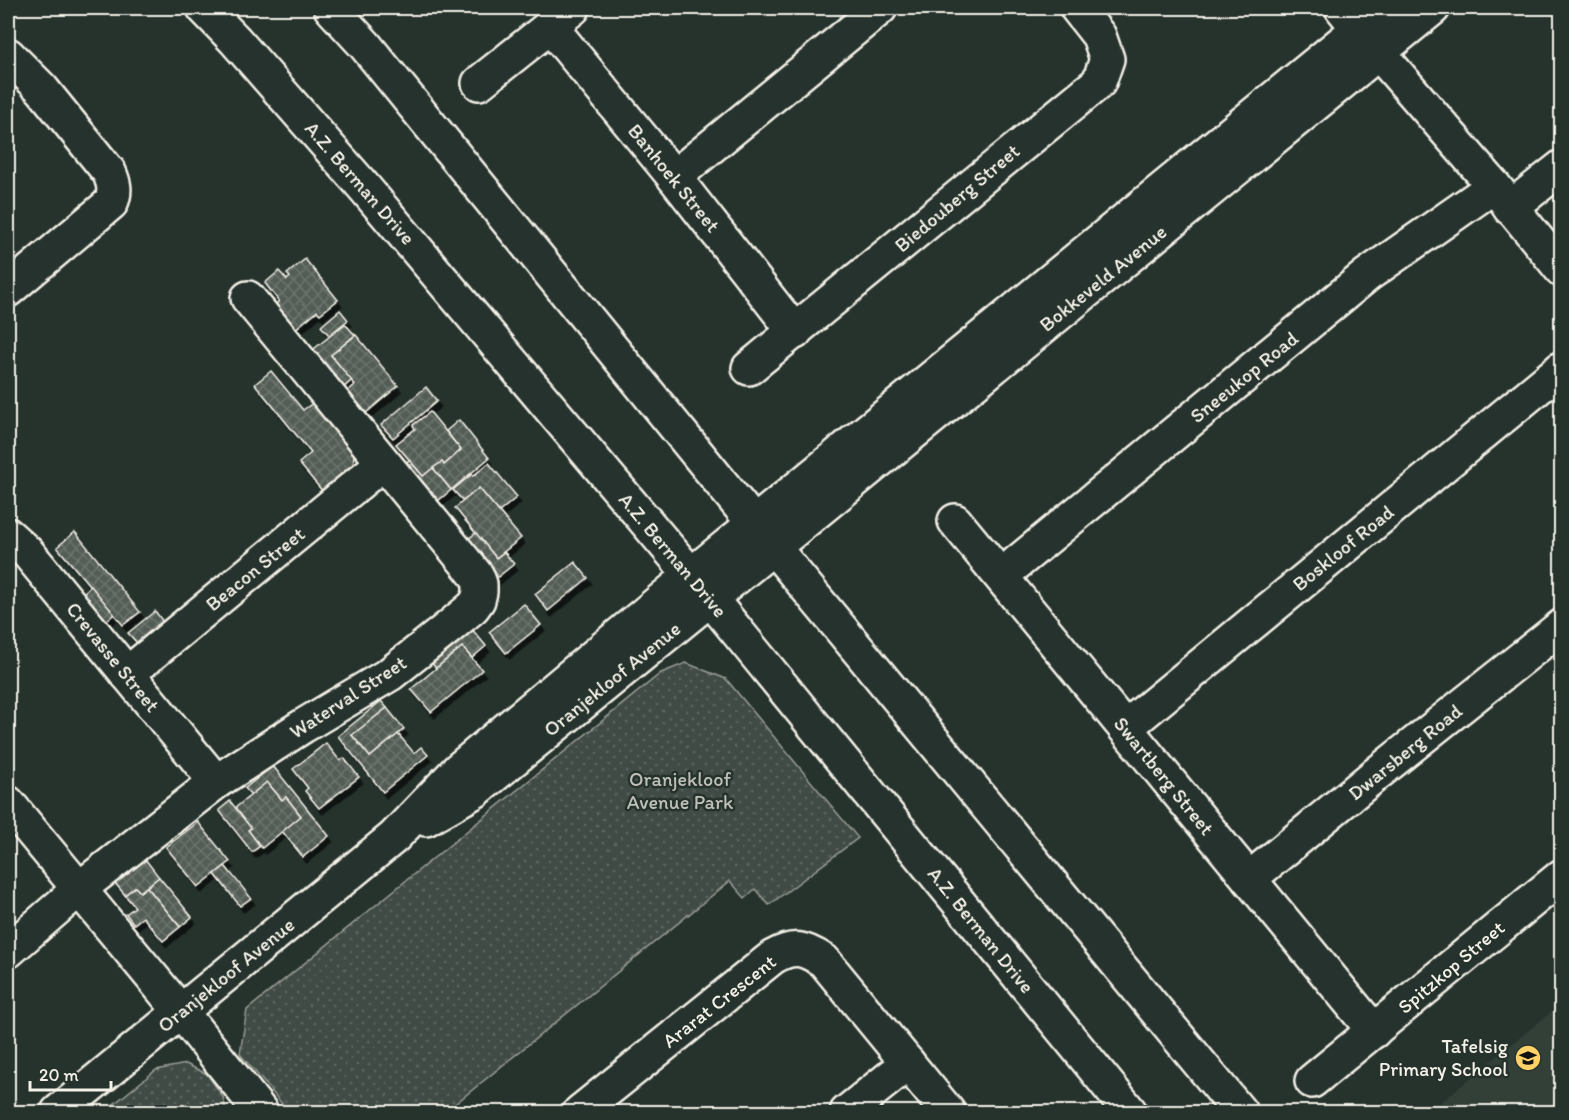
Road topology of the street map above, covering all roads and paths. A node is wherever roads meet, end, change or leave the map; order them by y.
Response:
1 (204, 8) edge
2 (331, 8) edge
3 (880, 8) edge
4 (1077, 8) edge
5 (1384, 8) edge
6 (1433, 8) edge
7 (562, 17) edge
8 (1360, 29) edge
9 (8, 55) edge
10 (479, 82) dead end
11 (1562, 167) edge
12 (674, 177) junction
13 (1502, 197) junction
14 (1562, 270) edge
15 (8, 290) edge
16 (248, 298) dead end
17 (795, 332) junction
18 (749, 368) dead end
19 (1562, 368) edge
20 (383, 464) junction
21 (955, 521) dead end
22 (8, 534) edge
23 (764, 536) junction
24 (1001, 576) junction
25 (700, 587) junction
26 (1557, 640) edge
27 (127, 674) junction
28 (1125, 728) junction
29 (216, 782) junction
30 (8, 803) edge
31 (1562, 876) edge
32 (1249, 879) junction
33 (79, 889) junction
34 (8, 951) edge
35 (181, 1012) junction
36 (1374, 1031) junction
37 (908, 1063) junction
38 (1312, 1082) dead end
39 (58, 1113) edge
40 (261, 1113) edge
41 (580, 1113) edge
42 (846, 1113) edge
43 (948, 1113) edge
44 (1130, 1113) edge
45 (1240, 1113) edge

1 - 25 street, A.Z. Berman Drive
2 - 23 street
3 - 12 street
4 - 17 street, Biedouberg Street
5 - 8 street, Bokkeveld Avenue
6 - 8 street, Bokkeveld Avenue
7 - 10 street
7 - 12 street, Banhoek Street
8 - 13 street
8 - 23 street, Bokkeveld Avenue
9 - 15 street
11 - 13 street, Sneeukop Road
12 - 17 street, Banhoek Street
13 - 14 street
13 - 24 street, Sneeukop Road
16 - 20 street, Waterval Street
17 - 18 street, Biedouberg Street
19 - 28 street, Boskloof Road
20 - 27 street, Beacon Street
20 - 29 street, Waterval Street
21 - 24 street, Swartberg Street
22 - 27 street, Crevasse Street
23 - 25 street, Bokkeveld Avenue
23 - 45 street
24 - 28 street, Swartberg Street
25 - 35 street, Oranjekloof Avenue
25 - 44 street, A.Z. Berman Drive
26 - 32 street, Dwarsberg Road
27 - 29 street, Crevasse Street
28 - 32 street, Swartberg Street
29 - 33 street, Waterval Street
30 - 33 street
31 - 36 street, Spitzkop Street
32 - 36 street, Swartberg Street
33 - 34 street, Waterval Street
33 - 35 street
35 - 39 street, Oranjekloof Avenue
35 - 40 street
36 - 38 street, Spitzkop Street
37 - 41 street, Ararat Crescent
37 - 42 street
37 - 43 street, Ararat Crescent

